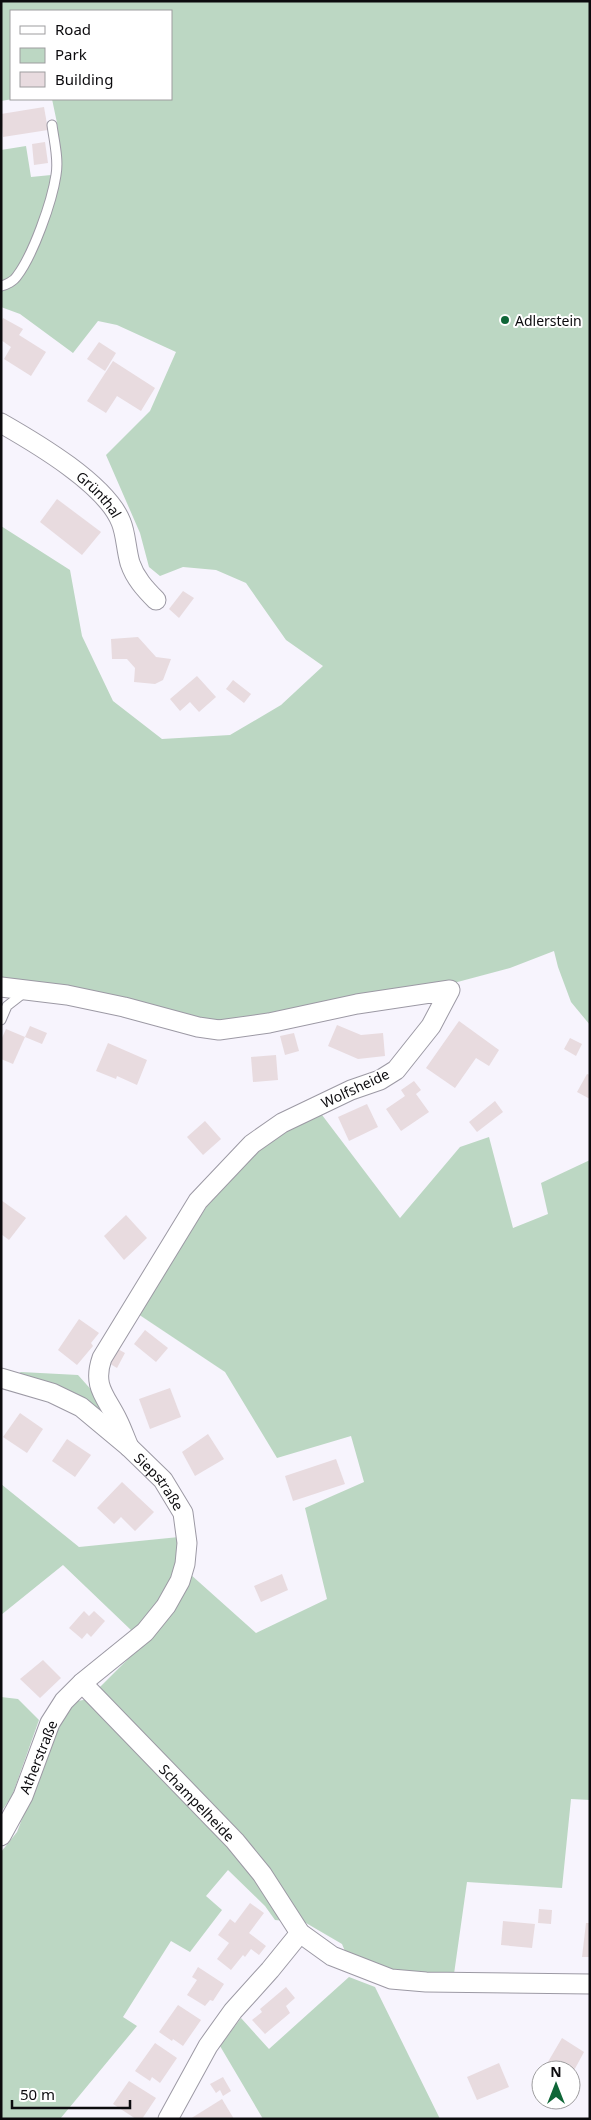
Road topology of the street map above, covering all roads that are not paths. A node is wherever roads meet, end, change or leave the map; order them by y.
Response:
1 (52, 125) dead end
2 (2, 286) edge
3 (1, 423) edge
4 (156, 600) dead end
5 (1, 987) edge
6 (28, 991) junction
7 (1, 1020) edge
8 (1, 1378) edge
9 (129, 1447) junction
10 (82, 1683) junction
11 (1, 1836) edge
12 (300, 1933) junction
13 (590, 1984) edge
14 (168, 2119) edge

1 - 2 lane
3 - 4 street, Grünthal
5 - 6 street, Wolfsheide
6 - 7 lane
6 - 9 street, Wolfsheide
8 - 9 street, Siepstraße
9 - 10 street, Siepstraße
10 - 11 street, Atherstraße
10 - 12 street, Schampelheide
12 - 13 street, Schampelheide
12 - 14 street

